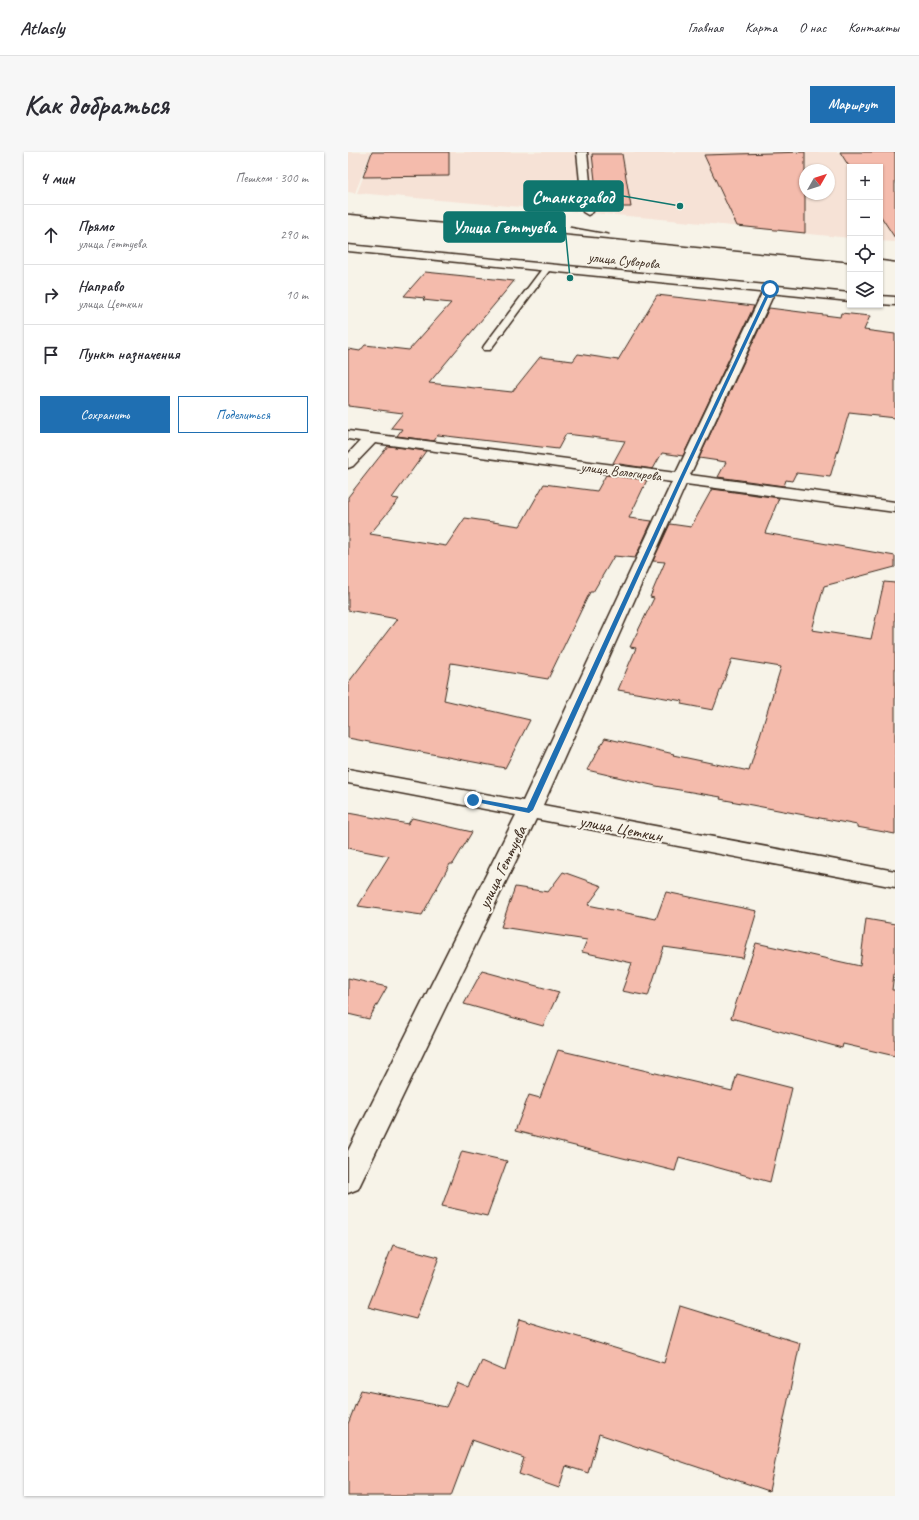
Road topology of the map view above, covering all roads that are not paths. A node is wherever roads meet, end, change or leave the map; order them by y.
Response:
1 (582, 152) edge
2 (588, 212) dead end
3 (348, 248) edge
4 (548, 268) junction
5 (770, 289) junction
6 (847, 297) edge
7 (883, 300) edge
8 (895, 301) edge
9 (487, 348) dead end
10 (348, 435) edge
11 (370, 438) junction
12 (348, 463) edge
13 (681, 479) junction
14 (895, 507) edge
15 (348, 776) edge
16 (529, 810) junction
17 (895, 879) edge
18 (348, 1180) edge

1 - 2 street
3 - 4 street, улица Суворова
4 - 5 street, улица Суворова
4 - 9 lane
5 - 6 street, улица Суворова
5 - 13 street, улица Геттуева
7 - 8 street
10 - 11 street, улица Вологирова
11 - 12 street
11 - 13 street, улица Вологирова
13 - 14 street, улица Вологирова
13 - 16 street, улица Геттуева
15 - 16 street, улица Цеткин
16 - 17 street, улица Цеткин
16 - 18 street, улица Геттуева

